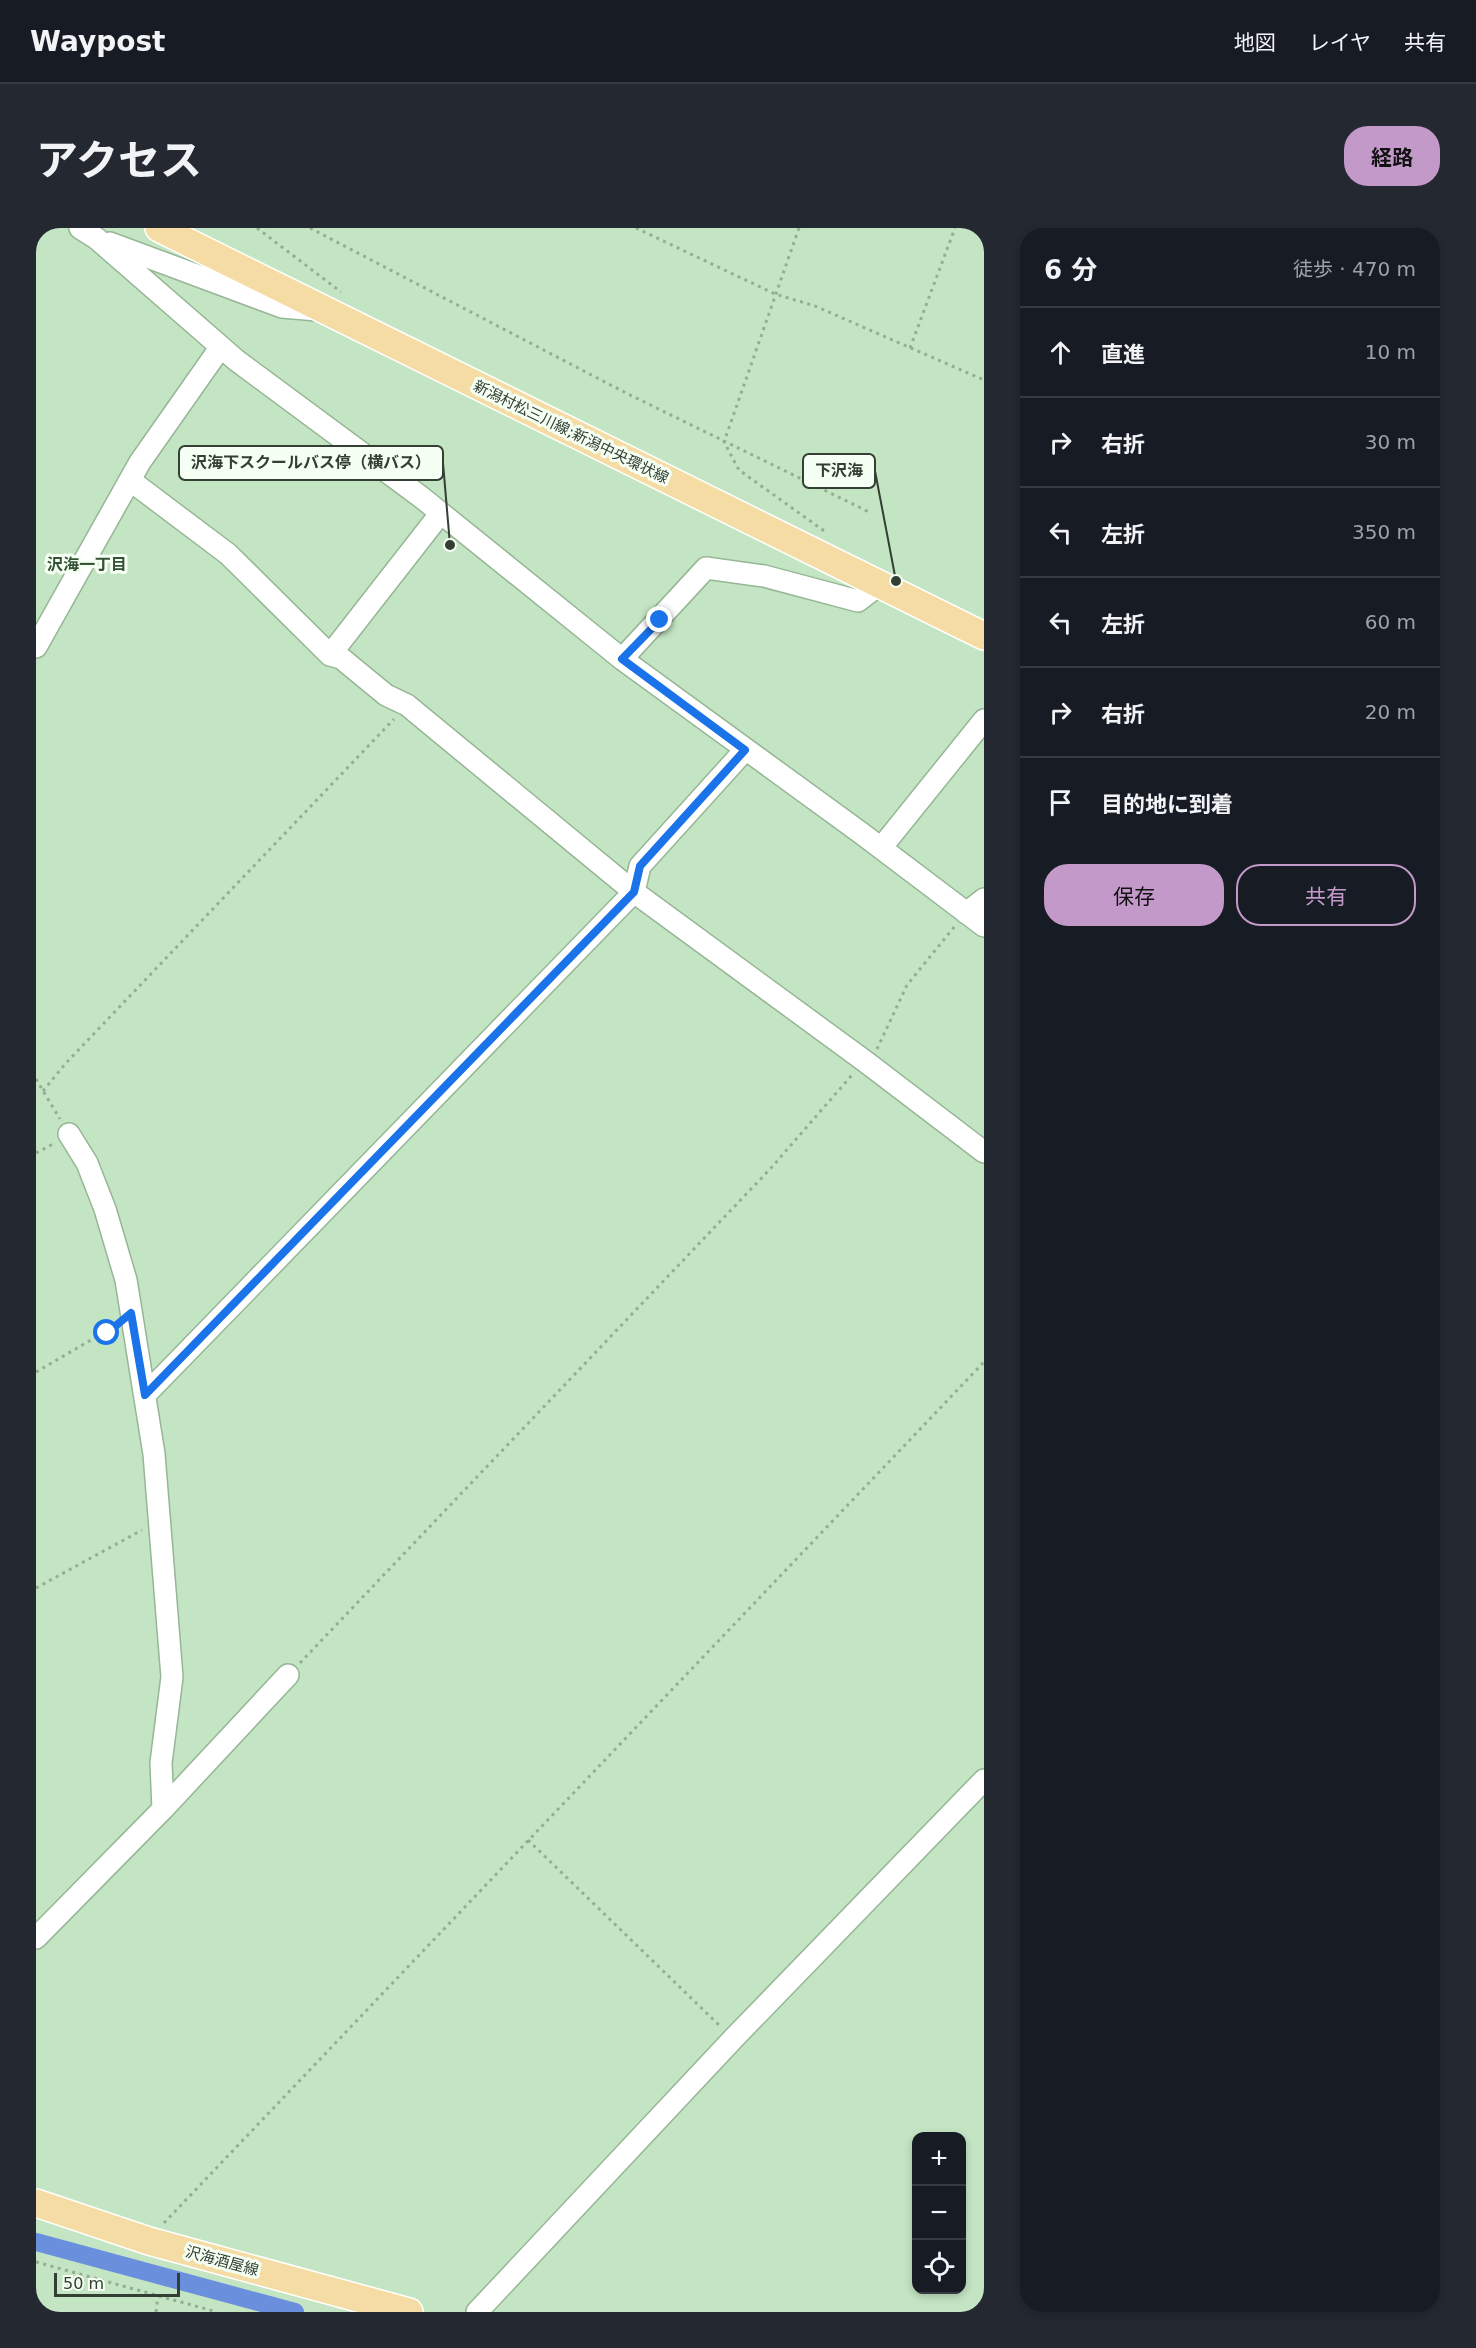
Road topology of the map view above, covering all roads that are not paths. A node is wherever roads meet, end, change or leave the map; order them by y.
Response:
1 (159, 228) edge
2 (88, 233) edge
3 (335, 302) junction
4 (220, 348) junction
5 (130, 481) junction
6 (440, 514) junction
7 (879, 585) junction
8 (984, 636) edge
9 (36, 647) edge
10 (330, 655) junction
11 (622, 659) junction
12 (984, 720) edge
13 (745, 750) junction
14 (881, 848) junction
15 (634, 892) junction
16 (984, 898) edge
17 (966, 913) junction
18 (984, 926) edge
19 (69, 1134) road end
20 (984, 1152) edge
21 (145, 1395) junction
22 (288, 1675) road end
23 (984, 1780) edge
24 (163, 1809) junction
25 (36, 1938) edge
26 (36, 2203) edge
27 (409, 2312) edge
28 (477, 2312) edge

1 - 3 main road, 新潟村松三川線;新潟中央環状線
2 - 3 street
2 - 4 street
3 - 7 main road, 新潟村松三川線;新潟中央環状線
4 - 5 street
4 - 6 street
5 - 9 street
5 - 10 street
6 - 10 street
6 - 11 street
7 - 8 main road, 新潟村松三川線;新潟中央環状線
7 - 11 street
10 - 15 street
11 - 13 street
12 - 14 street
13 - 14 street
13 - 15 street
14 - 17 street
15 - 20 street
15 - 21 street
16 - 17 street
17 - 18 street
19 - 21 street
21 - 24 street
22 - 24 street
23 - 28 street
24 - 25 street
26 - 27 main road, 沢海酒屋線

